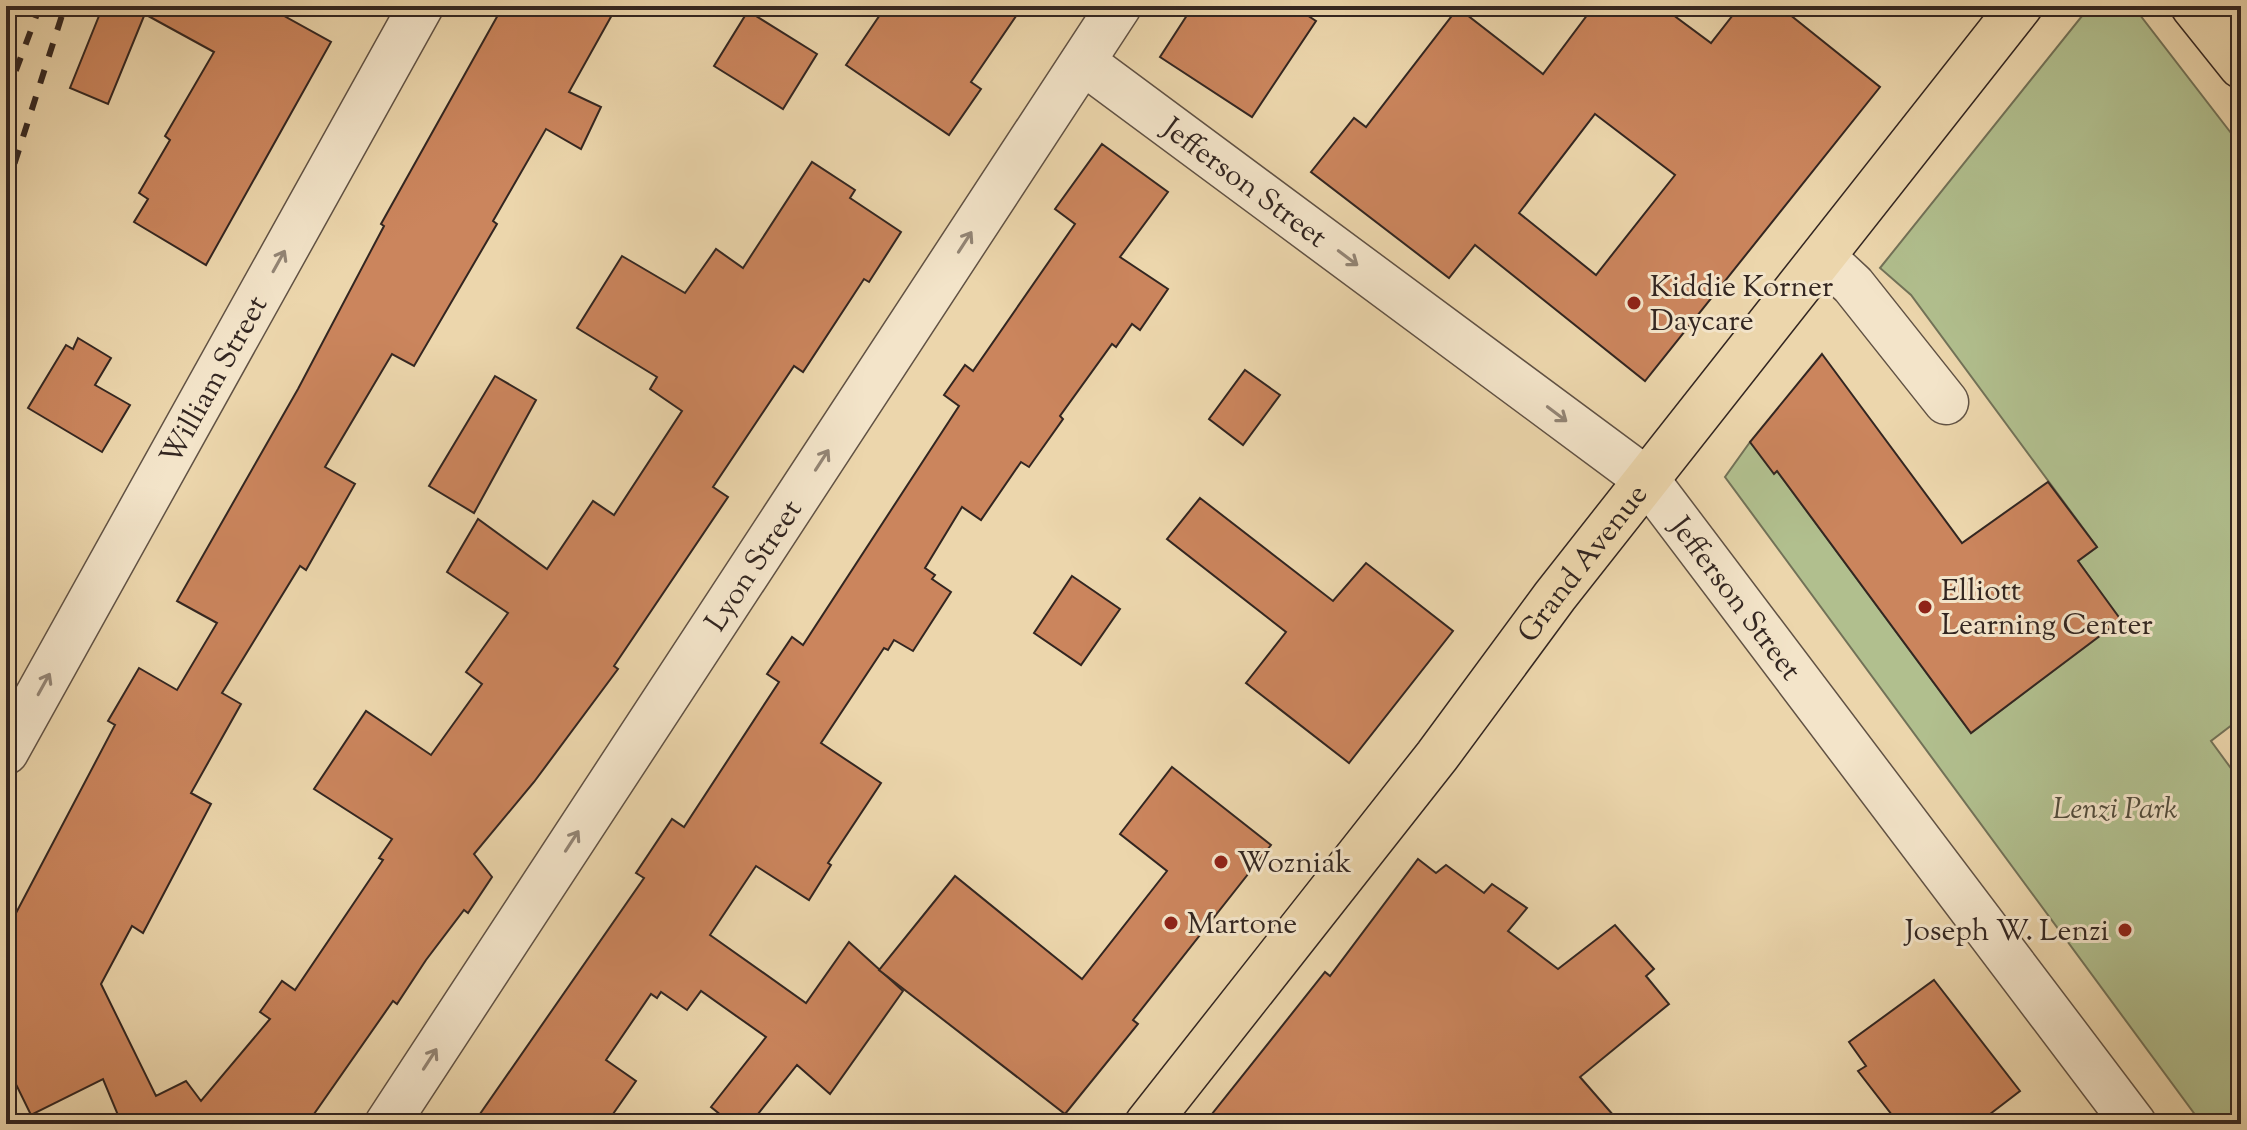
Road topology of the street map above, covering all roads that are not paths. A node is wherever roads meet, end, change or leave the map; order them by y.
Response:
1 (421, 6) edge
2 (1119, 6) edge
3 (2020, 6) edge
4 (2193, 6) edge
5 (1083, 62) junction
6 (2241, 66) edge
7 (1824, 258) junction
8 (1946, 402) dead end
9 (1647, 480) junction
10 (6, 752) edge
11 (387, 1124) edge
12 (1147, 1124) edge
13 (2134, 1124) edge

10 -> 1 street, William Street
2 - 5 street, Lyon Street
3 - 7 main road, Grand Avenue
4 - 6 main road
5 -> 9 street, Jefferson Street
11 -> 5 street, Lyon Street
7 - 8 street
7 - 9 main road, Grand Avenue
9 - 12 main road, Grand Avenue
9 - 13 street, Jefferson Street

